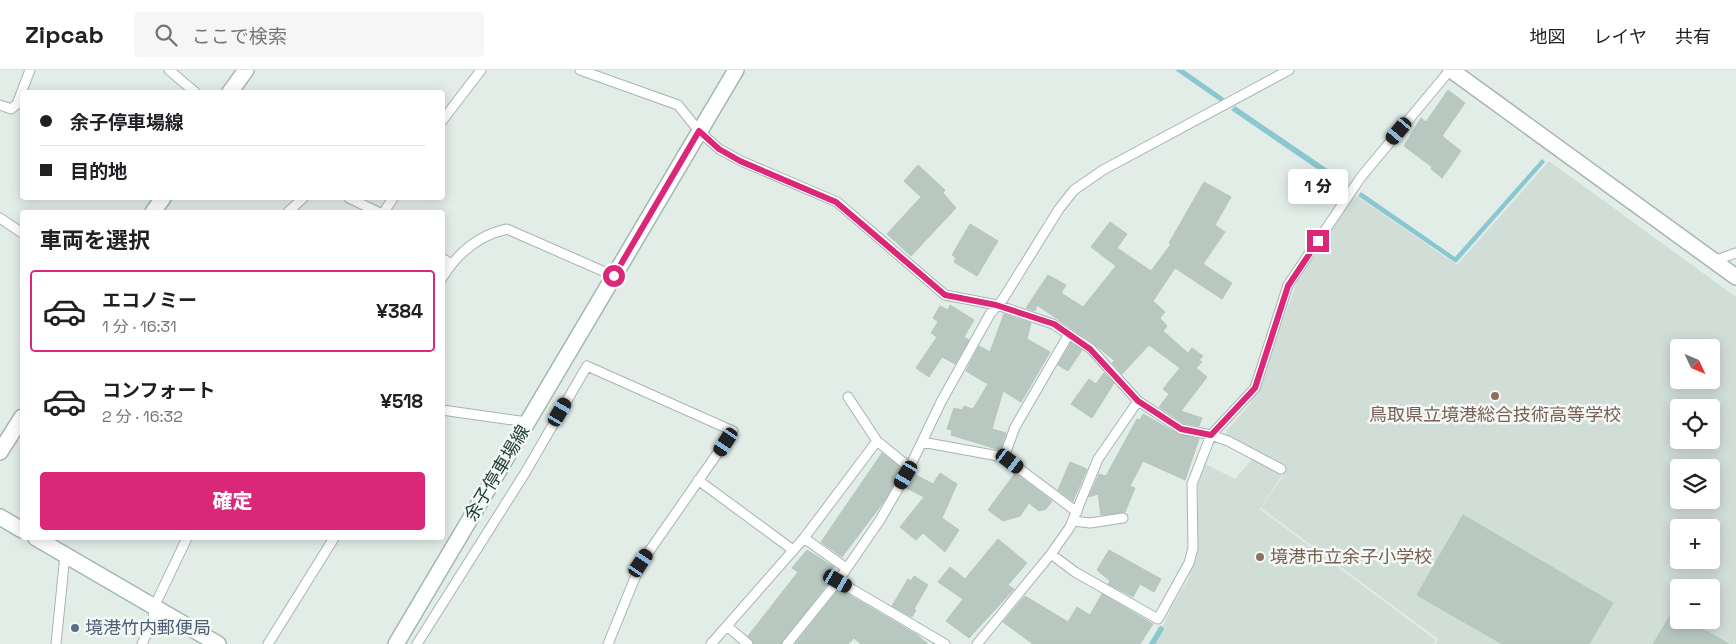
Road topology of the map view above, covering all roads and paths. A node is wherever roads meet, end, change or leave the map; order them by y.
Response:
1 (30, 70) edge
2 (169, 70) edge
3 (246, 70) edge
4 (481, 70) edge
5 (580, 70) edge
6 (736, 70) edge
7 (1289, 70) edge
8 (1451, 70) edge
9 (22, 90) edge
10 (193, 90) edge
11 (231, 90) edge
12 (20, 96) edge
13 (0, 105) edge
14 (445, 117) edge
15 (699, 131) junction
16 (301, 200) edge
17 (353, 200) edge
18 (290, 210) edge
19 (374, 210) edge
20 (0, 218) edge
21 (20, 232) edge
22 (1736, 253) edge
23 (445, 260) edge
24 (1713, 261) junction
25 (451, 264) junction
26 (445, 273) edge
27 (614, 276) junction
28 (1736, 277) edge
29 (996, 305) junction
30 (1069, 334) junction
31 (848, 397) dead end
32 (1138, 401) junction
33 (445, 410) edge
34 (20, 420) edge
35 (527, 422) junction
36 (1211, 435) junction
37 (878, 441) junction
38 (922, 442) junction
39 (0, 452) edge
40 (1004, 457) junction
41 (910, 468) junction
42 (1281, 469) dead end
43 (698, 480) junction
44 (0, 517) edge
45 (1075, 517) junction
46 (1123, 518) dead end
47 (20, 529) edge
48 (804, 538) junction
49 (186, 540) edge
50 (333, 540) edge
51 (54, 542) edge
52 (793, 550) junction
53 (1051, 554) junction
54 (65, 555) junction
55 (846, 568) junction
56 (838, 581) junction
57 (154, 607) junction
58 (727, 626) junction
59 (56, 644) edge
60 (142, 644) edge
61 (218, 644) edge
62 (268, 644) edge
63 (396, 644) edge
64 (418, 644) edge
65 (608, 644) edge
66 (711, 644) edge
67 (748, 644) edge
68 (787, 644) edge
69 (945, 644) edge
70 (977, 644) edge

1 - 9 lane
2 - 10 lane
3 - 11 street
4 - 14 lane
5 - 15 lane
6 - 15 street, 余子停車場線
7 - 29 lane
8 - 24 street
8 - 36 lane
12 - 13 lane
15 - 27 street, 余子停車場線
15 - 29 lane
16 - 18 lane
17 - 19 lane
20 - 21 lane
22 - 24 lane
23 - 25 lane
24 - 28 street
25 - 26 lane
25 - 27 lane
27 - 35 street, 余子停車場線
29 - 30 lane
29 - 38 lane
30 - 32 lane
30 - 40 lane
31 - 37 lane
32 - 36 lane
32 - 45 lane
33 - 35 lane
34 - 39 street
35 - 63 street, 余子停車場線
36 - 42 lane
36 - 53 lane
37 - 41 lane
37 - 48 lane
38 - 40 lane
38 - 41 lane
40 - 45 lane
41 - 55 lane
43 - 52 lane
43 - 64 lane
43 - 65 lane
44 - 47 street
45 - 46 lane
45 - 53 lane
48 - 52 lane
48 - 55 lane
49 - 57 lane
50 - 62 lane
51 - 54 street
52 - 58 lane
53 - 70 lane
54 - 57 street
54 - 59 lane
55 - 56 lane
56 - 68 lane
56 - 69 lane
57 - 60 lane
57 - 61 street
58 - 66 lane
58 - 67 lane

